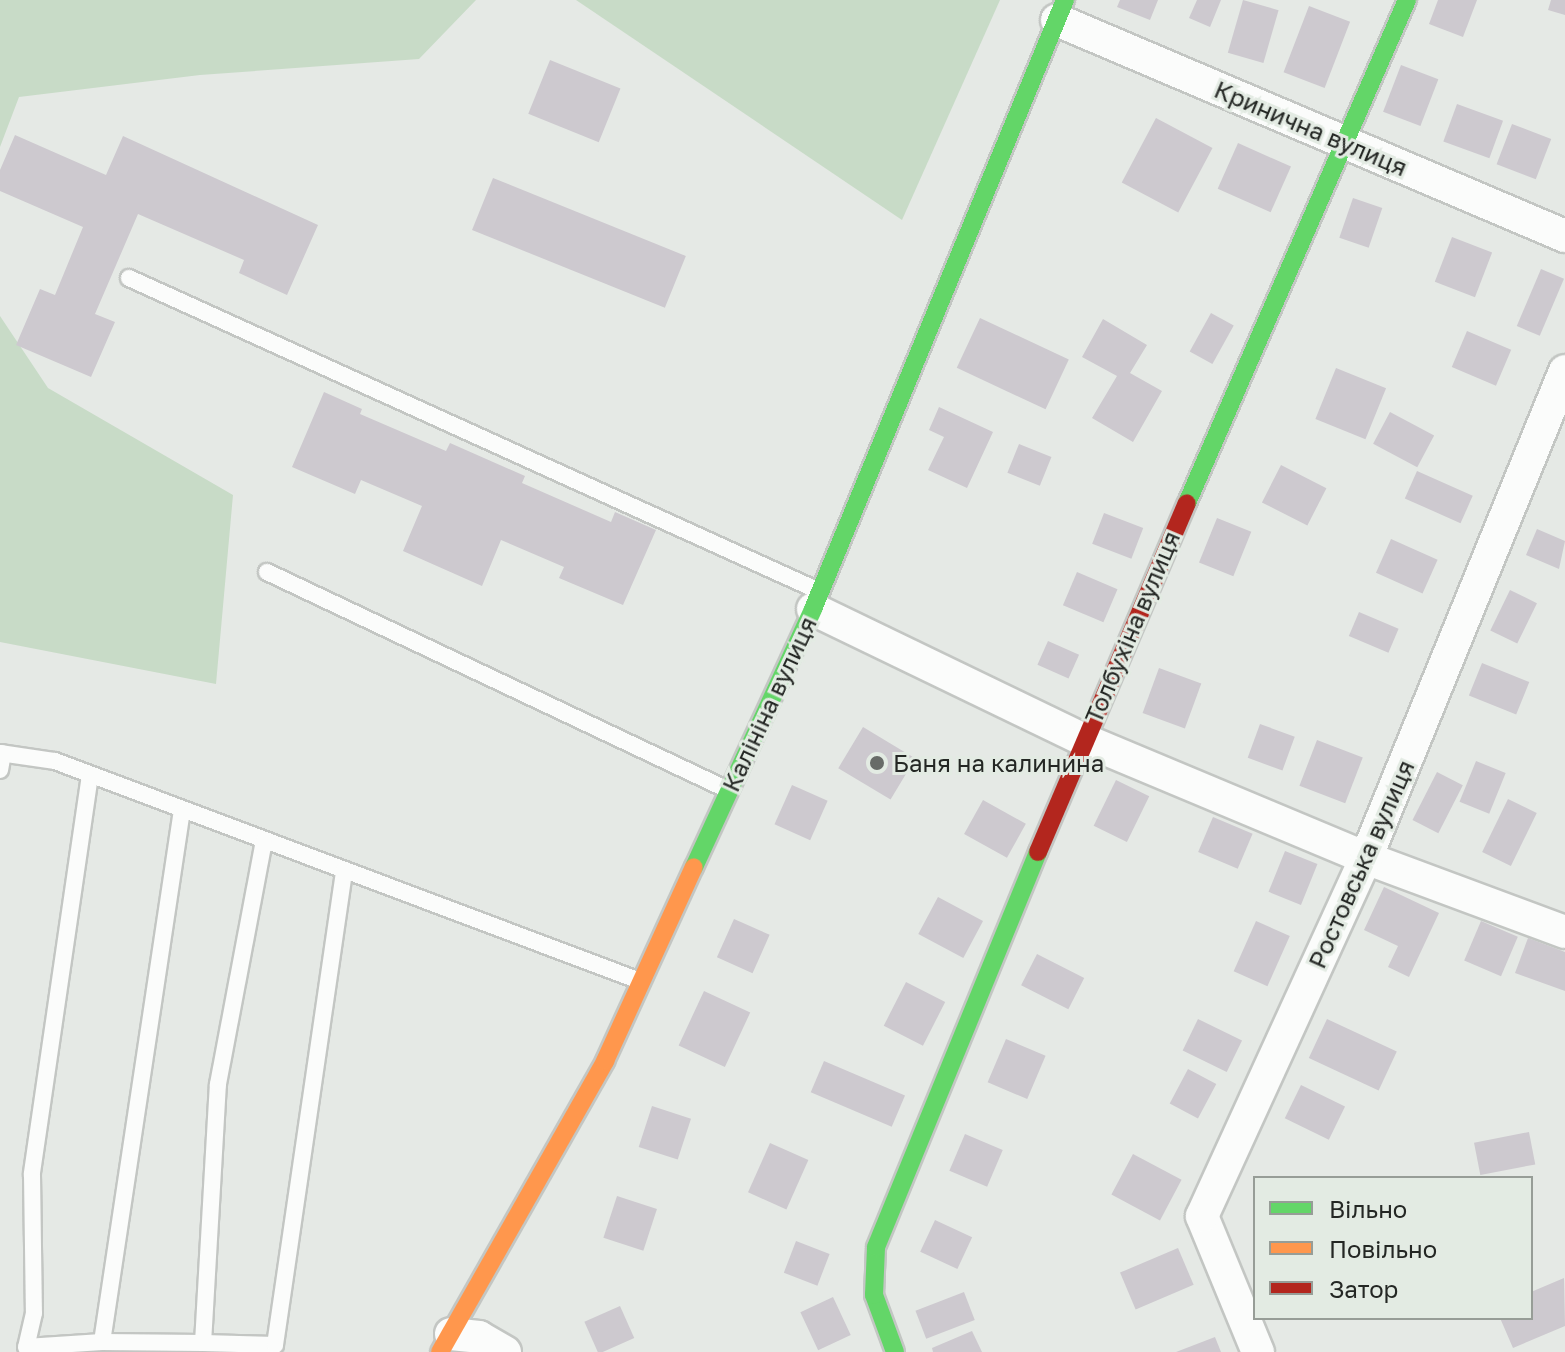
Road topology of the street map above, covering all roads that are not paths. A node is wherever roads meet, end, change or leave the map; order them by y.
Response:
1 (1407, 0) edge
2 (1061, 10) edge
3 (1341, 141) junction
4 (1565, 236) edge
5 (129, 278) dead end
6 (1565, 371) edge
7 (267, 572) dead end
8 (817, 600) junction
9 (1084, 740) junction
10 (1, 759) edge
11 (90, 775) junction
12 (730, 791) junction
13 (182, 810) junction
14 (264, 841) junction
15 (1366, 858) junction
16 (344, 870) junction
17 (1565, 932) edge
18 (642, 982) junction
19 (102, 1342) junction
20 (203, 1343) junction
21 (445, 1343) edge
22 (26, 1349) edge
23 (505, 1352) edge
24 (895, 1352) edge
25 (1258, 1352) edge

1 - 3 street, Толбухіна вулиця
2 - 3 street, Кринична вулиця
2 - 8 street, Калініна вулиця
3 - 4 street, Кринична вулиця
3 - 9 street, Толбухіна вулиця
5 - 8 lane
6 - 15 street, Ростовська вулиця
7 - 12 lane
8 - 9 street
8 - 12 street, Калініна вулиця
9 - 15 street
9 - 24 street, Толбухіна вулиця
10 - 11 lane
11 - 13 lane
11 - 22 lane
12 - 18 street, Калініна вулиця
13 - 14 lane
13 - 19 lane
14 - 16 lane
14 - 20 lane
15 - 17 street
15 - 25 street, Ростовська вулиця
16 - 18 lane
16 - 20 lane
18 - 21 street, Калініна вулиця
19 - 20 lane
19 - 22 lane
21 - 23 street, Калініна вулиця

